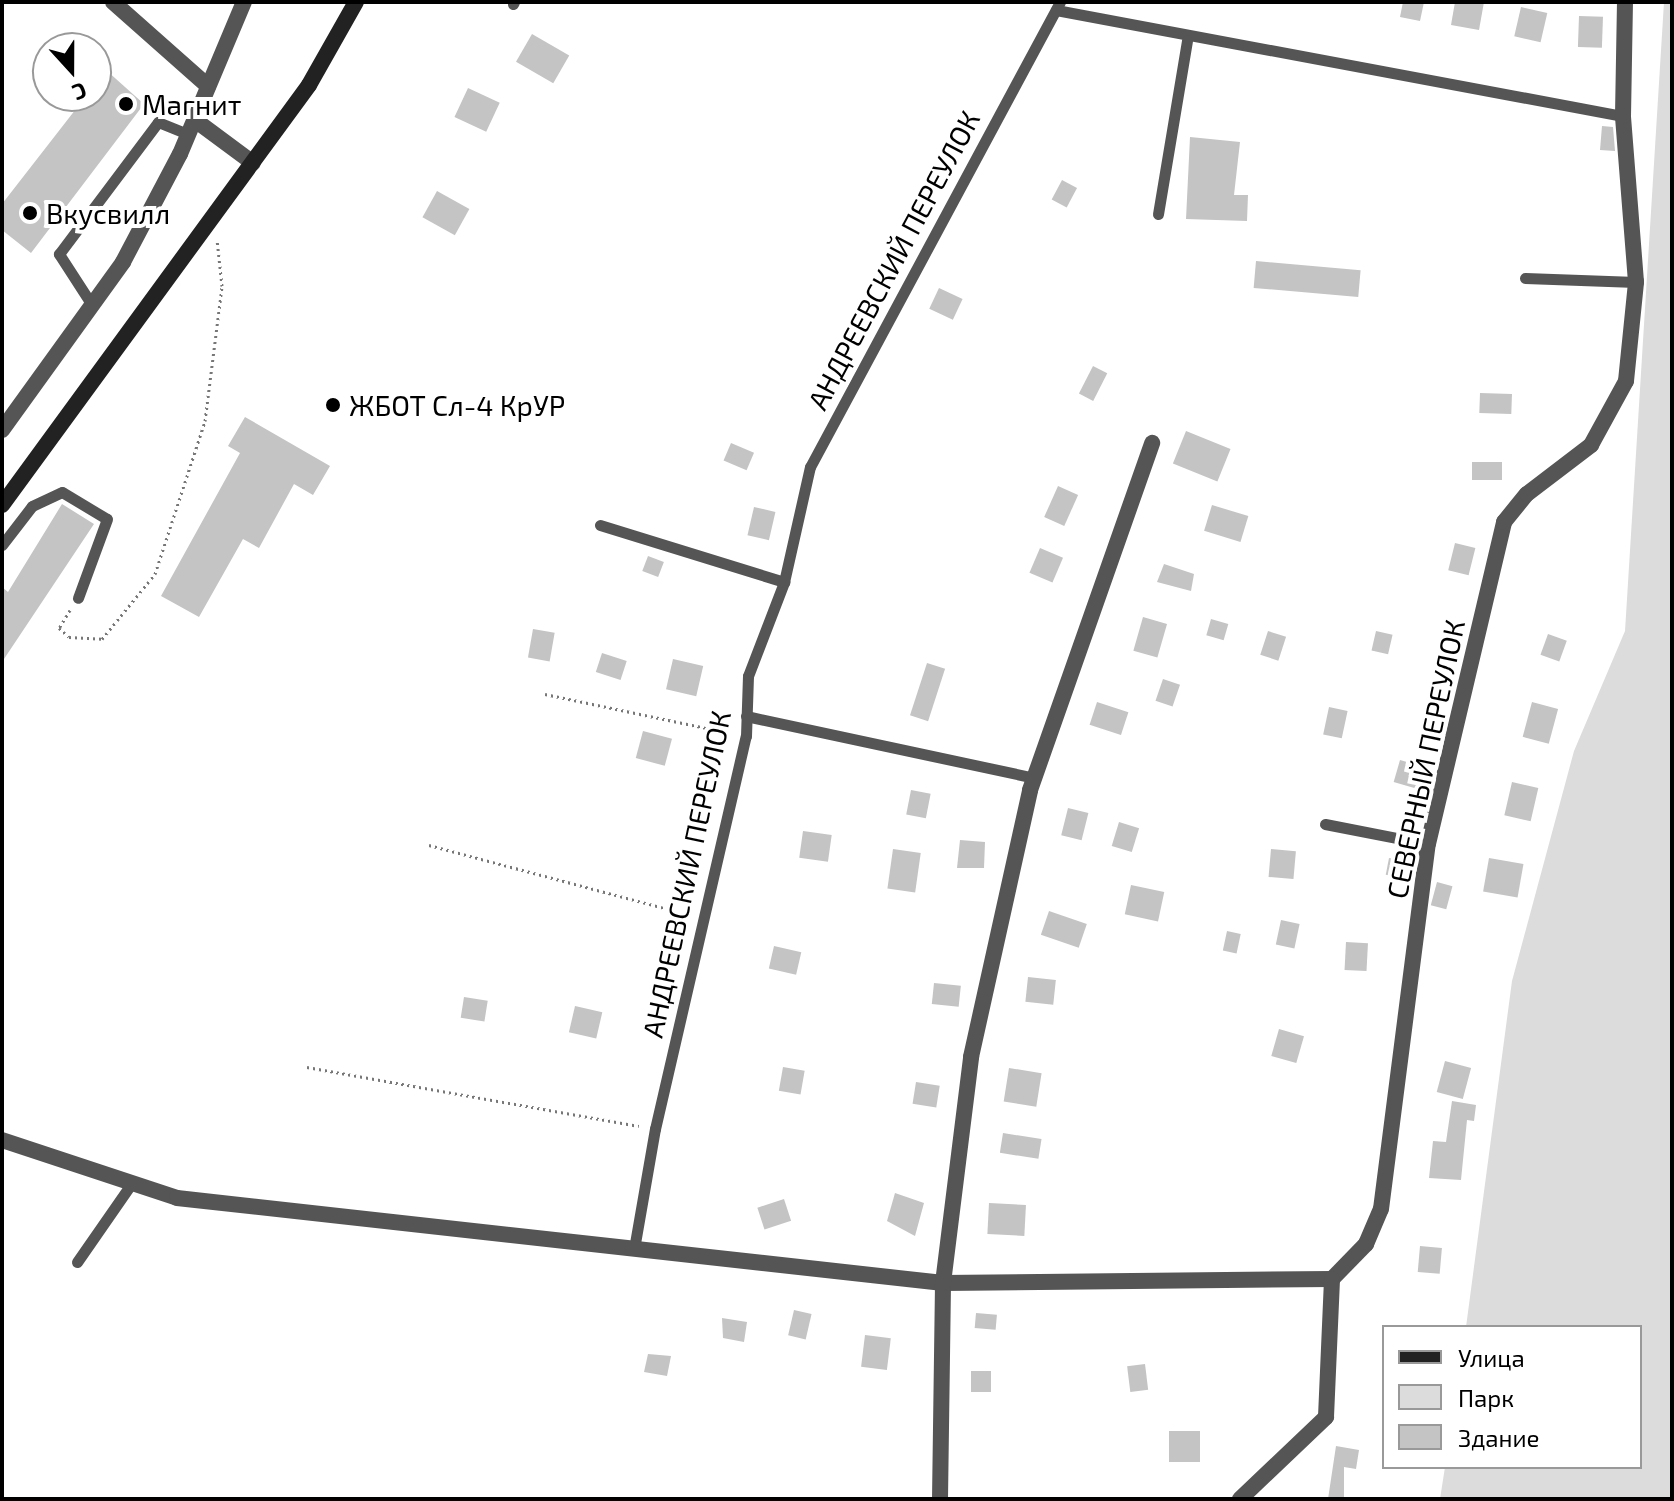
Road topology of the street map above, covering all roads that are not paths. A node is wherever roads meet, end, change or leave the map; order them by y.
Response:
1 (113, 2) edge
2 (244, 2) edge
3 (356, 2) edge
4 (1625, 2) edge
5 (1058, 6) edge
6 (1187, 40) junction
7 (208, 86) junction
8 (1623, 116) junction
9 (191, 127) junction
10 (253, 163) junction
11 (1158, 214) dead end
12 (1525, 278) dead end
13 (1636, 282) junction
14 (92, 305) junction
15 (2, 430) edge
16 (1152, 443) dead end
17 (2, 505) edge
18 (600, 525) dead end
19 (2, 545) edge
20 (784, 582) junction
21 (78, 598) road end
22 (746, 716) junction
23 (1035, 778) junction
24 (1325, 824) dead end
25 (1428, 844) junction
26 (2, 1140) edge
27 (132, 1183) junction
28 (634, 1249) junction
29 (77, 1262) dead end
30 (1332, 1279) junction
31 (943, 1283) junction
32 (940, 1499) edge
33 (1240, 1499) edge

1 - 7 street
2 - 7 street
3 - 10 main road
4 - 8 street, СЕВЕРНЫЙ ПЕРЕУЛОК
5 - 6 lane
5 - 20 lane, АНДРЕЕВСКИЙ ПЕРЕУЛОК
6 - 8 lane
6 - 11 lane
7 - 9 street
8 - 13 street, СЕВЕРНЫЙ ПЕРЕУЛОК
9 - 10 street
9 - 14 street
9 - 14 lane
10 - 17 main road
12 - 13 lane
13 - 25 street, СЕВЕРНЫЙ ПЕРЕУЛОК
14 - 15 street
16 - 23 street
18 - 20 lane
19 - 21 lane
20 - 22 lane, АНДРЕЕВСКИЙ ПЕРЕУЛОК
22 - 23 lane
22 - 28 lane, АНДРЕЕВСКИЙ ПЕРЕУЛОК
23 - 31 street
24 - 25 lane
25 - 30 street, СЕВЕРНЫЙ ПЕРЕУЛОК
26 - 27 street
27 - 28 street
27 - 29 lane
28 - 31 street
30 - 31 street
30 - 33 street
31 - 32 street

